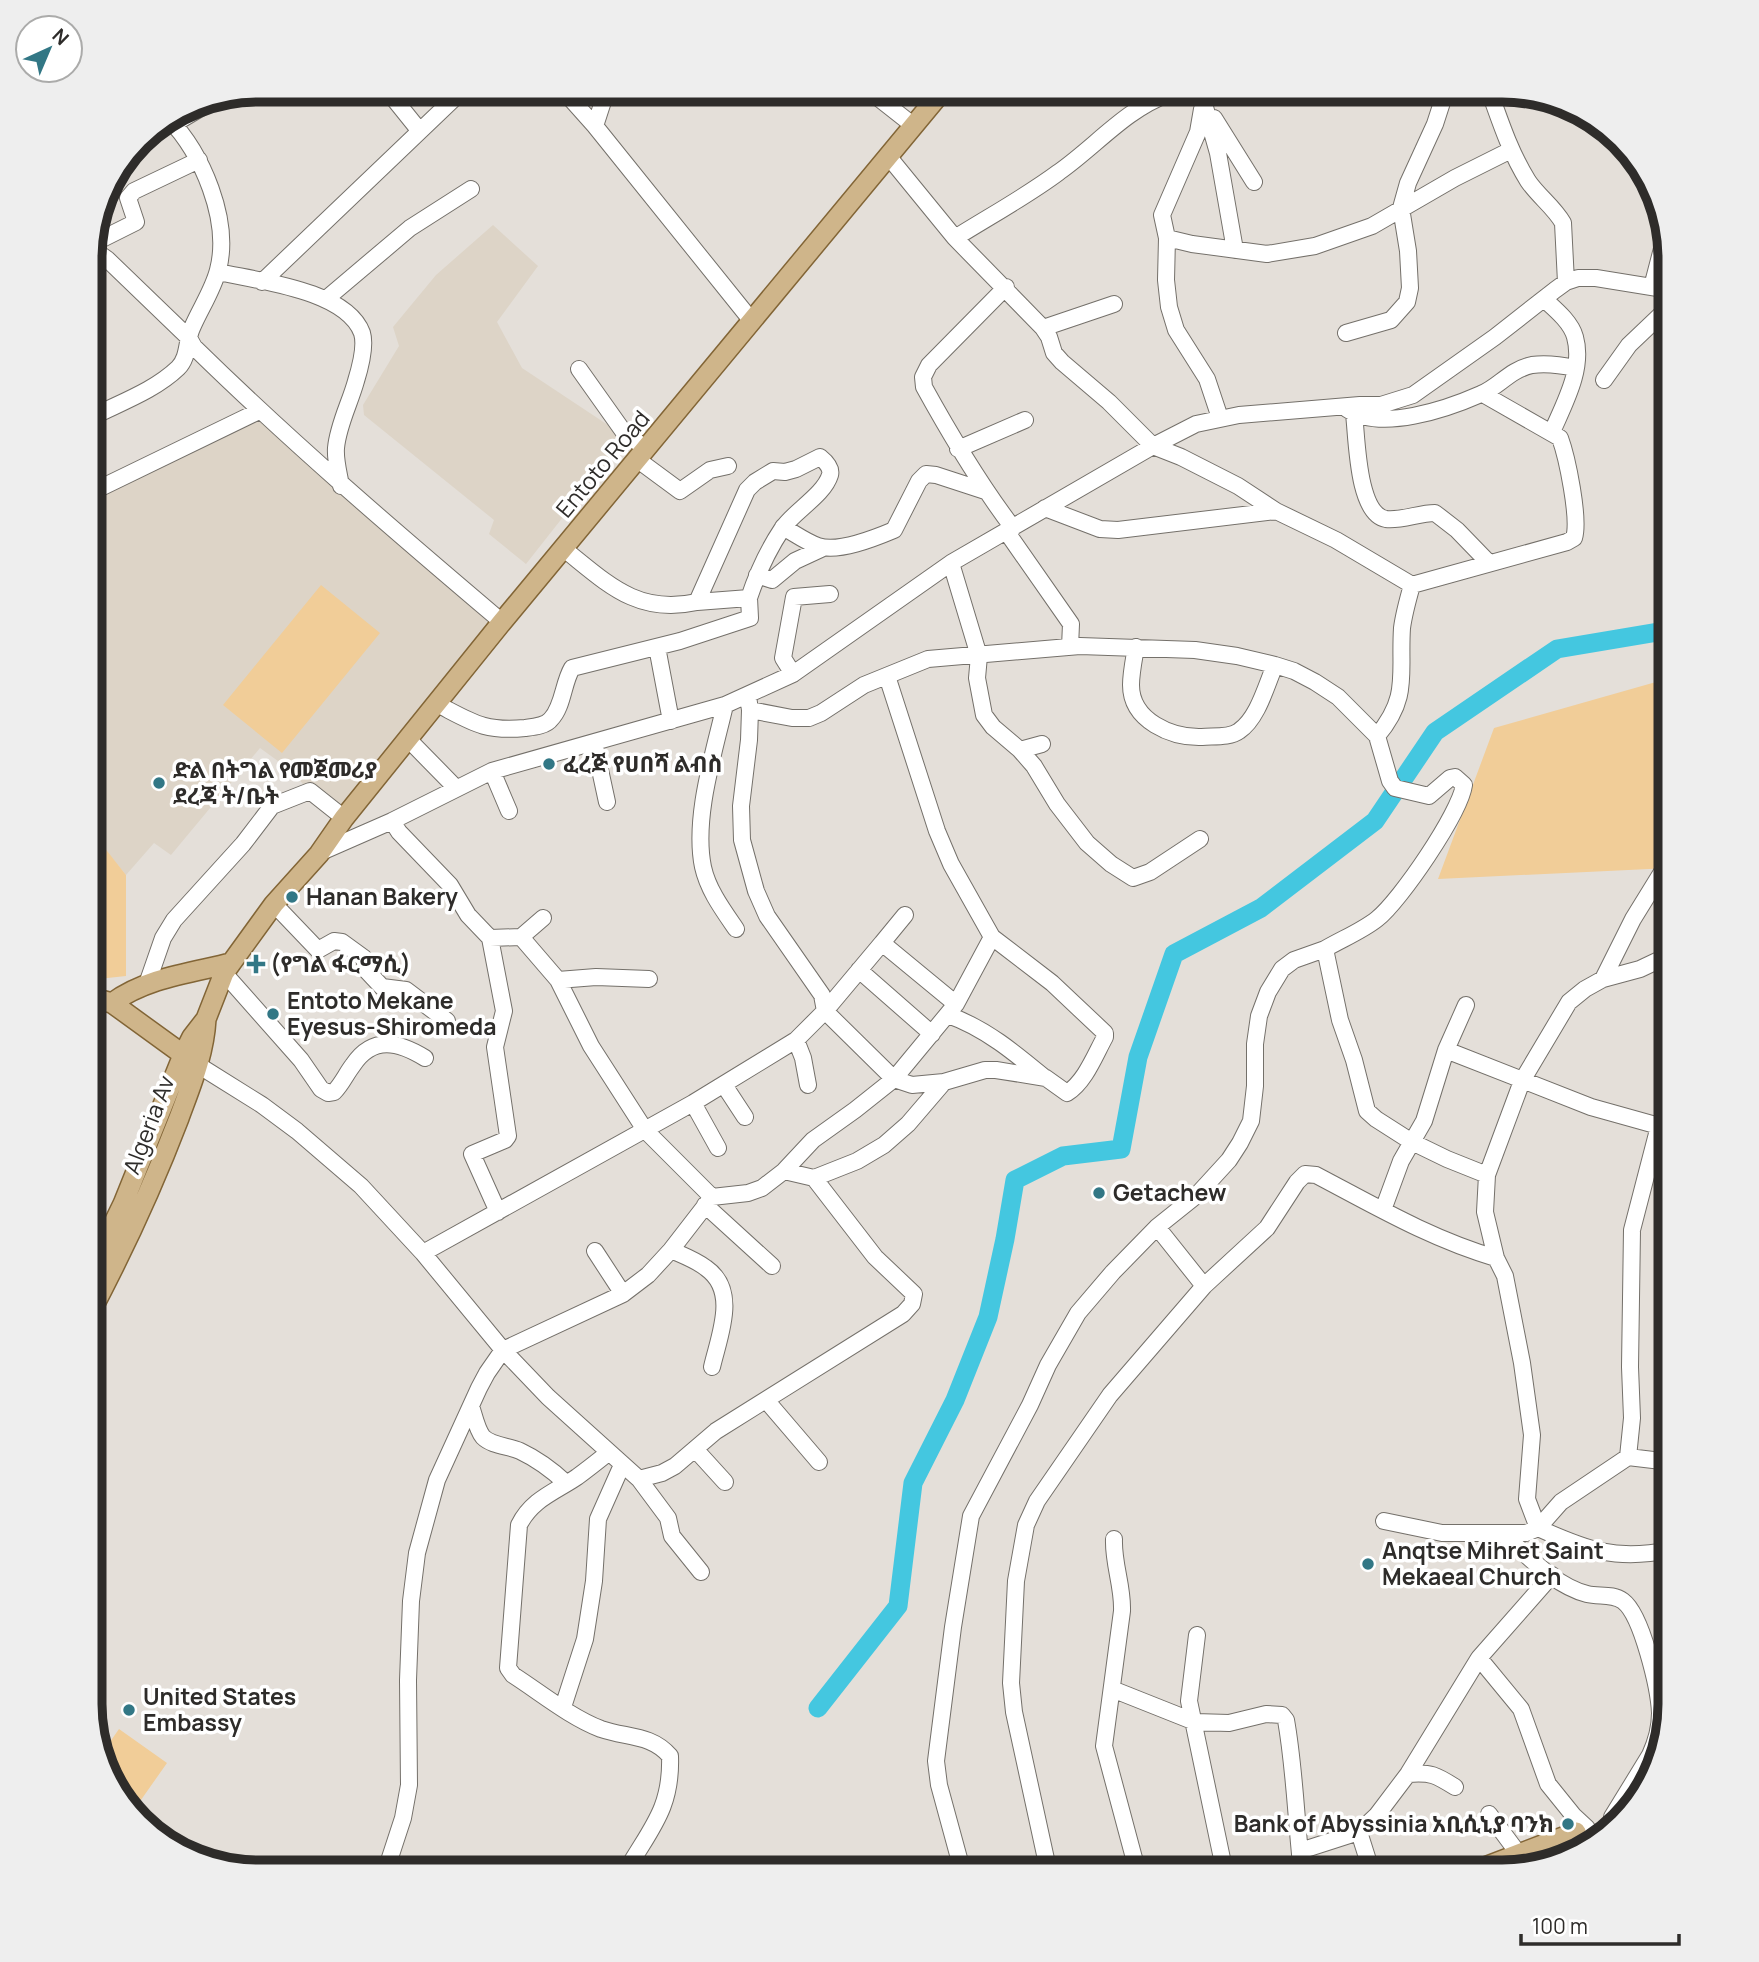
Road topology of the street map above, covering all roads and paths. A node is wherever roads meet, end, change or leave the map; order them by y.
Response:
1 (396, 102) edge
2 (450, 102) edge
3 (574, 102) edge
4 (603, 102) edge
5 (884, 102) edge
6 (933, 102) edge
7 (1152, 102) edge
8 (1199, 102) edge
9 (1202, 102) edge
10 (1204, 102) edge
11 (1442, 102) edge
12 (1493, 102) edge
13 (914, 125) junction
14 (174, 126) edge
15 (596, 126) junction
16 (419, 130) junction
17 (1511, 150) junction
18 (888, 156) junction
19 (199, 160) junction
20 (1254, 182) dead end
21 (471, 189) dead end
22 (1401, 208) junction
23 (955, 238) junction
24 (1167, 238) junction
25 (103, 239) edge
26 (1235, 250) junction
27 (102, 255) edge
28 (1658, 264) edge
29 (218, 272) junction
30 (262, 282) junction
31 (1566, 282) junction
32 (1006, 287) junction
33 (1652, 287) junction
34 (1658, 288) edge
35 (326, 299) junction
36 (1544, 299) junction
37 (1114, 304) dead end
38 (1658, 317) edge
39 (751, 320) junction
40 (1043, 328) junction
41 (1346, 333) dead end
42 (189, 338) junction
43 (1575, 368) junction
44 (579, 369) dead end
45 (1604, 380) dead end
46 (1483, 394) junction
47 (259, 411) junction
48 (1349, 411) junction
49 (102, 412) edge
50 (1220, 418) junction
51 (1025, 421) dead end
52 (1552, 432) junction
53 (1153, 446) junction
54 (958, 449) junction
55 (642, 455) junction
56 (728, 467) dead end
57 (341, 486) junction
58 (102, 487) edge
59 (985, 491) junction
60 (1045, 508) junction
61 (1276, 510) junction
62 (783, 527) junction
63 (1010, 530) junction
64 (823, 548) junction
65 (564, 549) junction
66 (1488, 562) junction
67 (951, 563) junction
68 (757, 575) junction
69 (1412, 585) junction
70 (830, 594) dead end
71 (749, 598) junction
72 (697, 602) junction
73 (502, 622) junction
74 (657, 647) junction
75 (1070, 647) junction
76 (1136, 647) junction
77 (979, 656) junction
78 (1275, 665) junction
79 (793, 674) junction
80 (887, 677) junction
81 (749, 703) junction
82 (437, 704) junction
83 (725, 705) junction
84 (671, 721) junction
85 (1377, 736) junction
86 (409, 740) junction
87 (594, 742) junction
88 (1042, 744) dead end
89 (1020, 750) junction
90 (492, 771) junction
91 (456, 788) junction
92 (607, 802) dead end
93 (509, 811) dead end
94 (344, 818) junction
95 (392, 821) junction
96 (1200, 839) dead end
97 (319, 854) junction
98 (1658, 878) edge
99 (274, 904) junction
100 (905, 915) dead end
101 (543, 918) dead end
102 (736, 929) dead end
103 (521, 937) junction
104 (992, 937) junction
105 (490, 938) junction
106 (882, 943) junction
107 (1325, 948) junction
108 (1658, 958) edge
109 (228, 968) junction
110 (859, 970) junction
111 (649, 979) dead end
112 (1603, 979) junction
113 (558, 980) junction
114 (146, 984) junction
115 (102, 1001) edge
116 (111, 1003) junction
117 (1466, 1005) dead end
118 (952, 1010) junction
119 (825, 1012) junction
120 (447, 1021) dead end
121 (932, 1034) junction
122 (796, 1040) junction
123 (1446, 1050) junction
124 (425, 1058) dead end
125 (191, 1060) junction
126 (1046, 1078) junction
127 (894, 1079) junction
128 (1522, 1081) junction
129 (944, 1082) junction
130 (724, 1085) junction
131 (807, 1085) dead end
132 (694, 1103) junction
133 (745, 1117) dead end
134 (1658, 1125) edge
135 (645, 1130) junction
136 (1412, 1142) junction
137 (718, 1148) dead end
138 (1658, 1149) edge
139 (784, 1171) junction
140 (1487, 1175) junction
141 (814, 1178) junction
142 (708, 1201) junction
143 (1383, 1210) junction
144 (498, 1212) junction
145 (1157, 1227) junction
146 (102, 1248) edge
147 (671, 1250) junction
148 (595, 1251) dead end
149 (423, 1253) junction
150 (1496, 1258) junction
151 (772, 1266) dead end
152 (1204, 1286) junction
153 (102, 1289) edge
154 (623, 1294) junction
155 (503, 1350) junction
156 (712, 1367) dead end
157 (766, 1401) junction
158 (471, 1406) junction
159 (695, 1449) junction
160 (608, 1453) junction
161 (1629, 1457) junction
162 (1658, 1461) edge
163 (820, 1462) dead end
164 (622, 1465) junction
165 (639, 1479) junction
166 (725, 1482) dead end
167 (566, 1483) junction
168 (1384, 1521) dead end
169 (1538, 1528) junction
170 (1503, 1534) junction
171 (1114, 1539) dead end
172 (1658, 1552) edge
173 (701, 1572) dead end
174 (1552, 1575) junction
175 (1197, 1635) dead end
176 (1479, 1658) junction
177 (1112, 1689) junction
178 (1658, 1701) edge
179 (563, 1707) junction
180 (1195, 1722) junction
181 (1647, 1759) edge
182 (1408, 1774) junction
183 (1455, 1787) dead end
184 (1629, 1794) edge
185 (1489, 1814) dead end
186 (1597, 1828) edge
187 (1359, 1832) junction
188 (1581, 1837) edge
189 (1300, 1851) junction
190 (1518, 1853) junction
191 (389, 1860) edge
192 (633, 1860) edge
193 (959, 1860) edge
194 (1046, 1860) edge
195 (1135, 1860) edge
196 (1222, 1860) edge
197 (1301, 1860) edge
198 (1368, 1860) edge
199 (1501, 1860) edge

1 - 16 street
2 - 16 street
3 - 15 street
4 - 15 street
5 - 13 street
6 - 13 main road, Entoto Road
7 - 23 street
8 - 24 street
9 - 26 street
10 - 20 street
11 - 22 street
12 - 17 street
13 - 18 main road, Entoto Road
14 - 19 street
15 - 39 street
16 - 30 street
17 - 22 street
17 - 31 street
18 - 23 street
18 - 39 main road, Entoto Road
19 - 25 street
19 - 29 street
21 - 35 street
22 - 26 street
22 - 41 street
23 - 32 street
24 - 26 street
24 - 50 street
27 - 42 street
28 - 33 street
29 - 30 street
29 - 42 street
30 - 35 street
31 - 33 street
31 - 36 street
32 - 40 street
32 - 54 street
33 - 34 street
35 - 57 street
36 - 43 street
36 - 48 street
37 - 40 street
38 - 45 street
39 - 55 main road, Entoto Road
40 - 53 street
42 - 47 street
42 - 49 street
43 - 46 street
43 - 52 street
44 - 55 street
46 - 48 street
46 - 52 street
47 - 57 street
47 - 58 street
48 - 50 street
48 - 66 street
50 - 53 street
51 - 54 street
52 - 66 street
53 - 60 street
53 - 61 street
54 - 59 street
55 - 56 street
55 - 65 main road, Entoto Road
57 - 73 street
59 - 63 street
59 - 64 street
60 - 61 street
60 - 63 street
61 - 69 street
62 - 64 street
62 - 68 street
62 - 72 street
63 - 67 street
63 - 75 street
64 - 68 street
65 - 72 street
65 - 73 main road, Entoto Road
66 - 69 street
67 - 77 street
67 - 79 street
68 - 71 street
69 - 85 street
70 - 79 street
71 - 72 street
71 - 74 street
73 - 82 main road, Entoto Road
74 - 82 street
74 - 84 street
75 - 76 street
75 - 77 street
76 - 78 street
76 - 78 street
77 - 80 street
77 - 89 street
78 - 85 street
79 - 81 street
80 - 81 street
80 - 104 street
81 - 83 street
81 - 119 street
82 - 86 main road, Entoto Road
83 - 84 street
83 - 102 street
84 - 87 street
85 - 107 street
86 - 91 street
86 - 94 main road, Entoto Road
87 - 90 street
87 - 92 street
88 - 89 street
89 - 96 street
90 - 91 street
90 - 93 street
91 - 95 street
94 - 97 main road, Entoto Road
94 - 114 street
95 - 97 street
95 - 105 street
97 - 99 main road, Entoto Road
98 - 112 street
99 - 109 main road, Entoto Road
99 - 120 street
100 - 106 street
101 - 103 street
103 - 105 street
103 - 113 street
104 - 118 street
104 - 126 street
105 - 144 street
106 - 110 street
106 - 118 street
107 - 136 street
107 - 145 street
108 - 112 street
109 - 114 main road
109 - 124 street
109 - 125 main road, Entoto Road
110 - 119 street
110 - 121 street
111 - 113 street
112 - 128 street
113 - 135 street
114 - 116 main road
115 - 116 main road
116 - 125 main road
117 - 123 street
118 - 121 street
118 - 126 street
119 - 122 street
119 - 127 street
121 - 127 street
122 - 130 street
122 - 131 street
123 - 128 street
123 - 136 street
125 - 146 main road, Algeria Av
125 - 149 street
125 - 153 main road, Algeria Av
126 - 129 street
127 - 129 street
127 - 139 street
128 - 134 street
128 - 140 street
129 - 141 street
130 - 132 street
130 - 133 street
132 - 135 street
132 - 137 street
135 - 142 street
135 - 144 street
136 - 140 street
136 - 143 street
138 - 161 street
139 - 141 street
139 - 142 street
140 - 150 street
141 - 157 street
142 - 147 street
142 - 151 street
143 - 150 street
143 - 152 street
144 - 149 street
145 - 152 street
145 - 193 street
147 - 154 street
147 - 156 street
148 - 154 street
149 - 155 street
150 - 169 street
152 - 194 street
154 - 155 street
155 - 158 street
155 - 160 street
157 - 159 street
157 - 163 street
158 - 167 street
158 - 191 street
159 - 165 street
159 - 166 street
160 - 164 street
160 - 167 street
161 - 162 street
161 - 169 street
164 - 165 street
164 - 179 street
165 - 173 street
167 - 179 street
168 - 170 street
169 - 170 street
169 - 172 street
170 - 174 street
171 - 177 street
174 - 176 street
174 - 178 street
175 - 180 street
176 - 182 street
176 - 188 street
177 - 180 street
177 - 195 street
179 - 192 street
180 - 189 street
180 - 196 street
181 - 184 street
182 - 183 street
182 - 187 street
185 - 190 street
186 - 188 street
187 - 189 street
187 - 198 street
188 - 190 main road
189 - 197 street
190 - 199 main road

